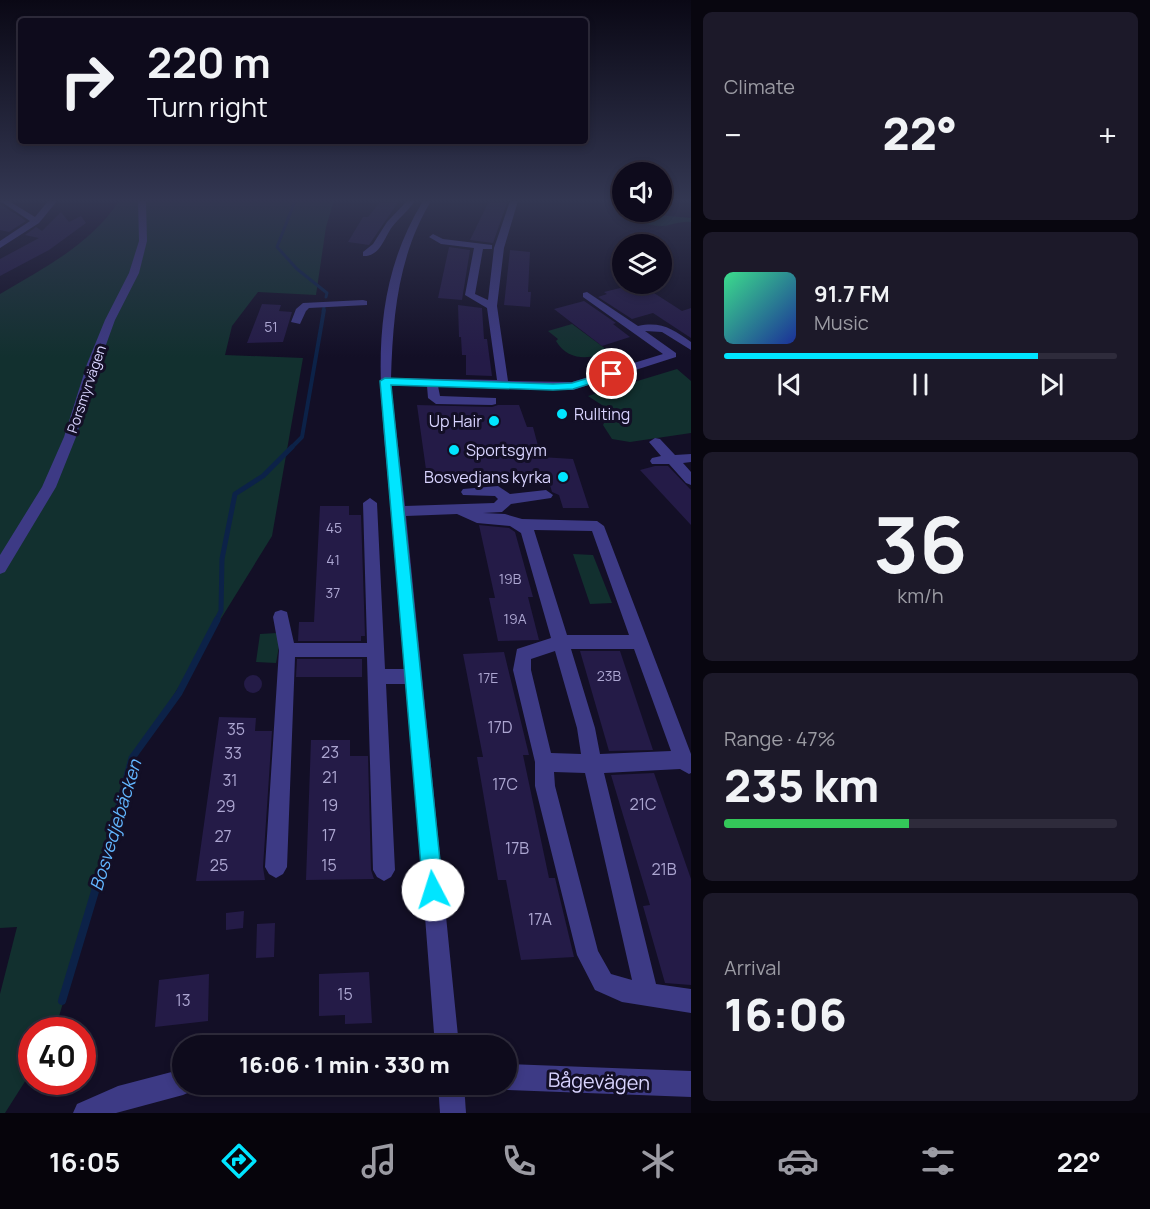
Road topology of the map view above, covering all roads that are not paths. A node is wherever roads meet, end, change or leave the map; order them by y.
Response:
1 (140, 253) edge
2 (403, 253) edge
3 (478, 253) edge
4 (498, 253) edge
5 (587, 295) dead end
6 (363, 303) dead end
7 (492, 306) junction
8 (296, 322) dead end
9 (636, 330) junction
10 (691, 348) edge
11 (672, 355) junction
12 (385, 381) junction
13 (432, 383) junction
14 (503, 385) junction
15 (492, 401) dead end
16 (655, 442) dead end
17 (691, 458) edge
18 (663, 460) junction
19 (691, 480) edge
20 (468, 492) dead end
21 (546, 495) dead end
22 (507, 498) junction
23 (370, 503) dead end
24 (459, 509) junction
25 (398, 511) junction
26 (522, 524) junction
27 (0, 568) edge
28 (281, 617) dead end
29 (562, 642) junction
30 (640, 642) junction
31 (287, 650) junction
32 (375, 650) junction
33 (415, 676) junction
34 (376, 677) junction
35 (544, 762) junction
36 (688, 763) edge
37 (592, 764) junction
38 (276, 867) dead end
39 (384, 870) dead end
40 (647, 995) junction
41 (691, 1001) edge
42 (446, 1035) edge
43 (517, 1077) edge
44 (691, 1084) edge
45 (172, 1085) edge
46 (452, 1095) edge
47 (87, 1113) edge
48 (453, 1113) edge

1 - 27 street, Porsmyrvägen
2 - 12 street
3 - 7 street
4 - 7 street
5 - 9 street
6 - 8 street
7 - 14 street
9 - 10 street
9 - 11 street
10 - 11 street
11 - 14 street
12 - 13 street
12 - 25 street
13 - 14 street
13 - 15 street
16 - 18 street
17 - 18 street
18 - 19 street
20 - 22 street
21 - 22 street
22 - 24 street
23 - 32 street
24 - 25 street
24 - 26 street
25 - 33 street
26 - 29 street
26 - 30 street
28 - 31 street
29 - 30 street
29 - 35 street
29 - 37 street
30 - 36 street
31 - 32 street
31 - 38 street
32 - 34 street
33 - 34 street
33 - 42 street
34 - 39 street
35 - 37 street
35 - 40 street
36 - 37 street
37 - 40 street
40 - 41 street
43 - 44 street, Bågevägen
45 - 47 street
46 - 48 street

